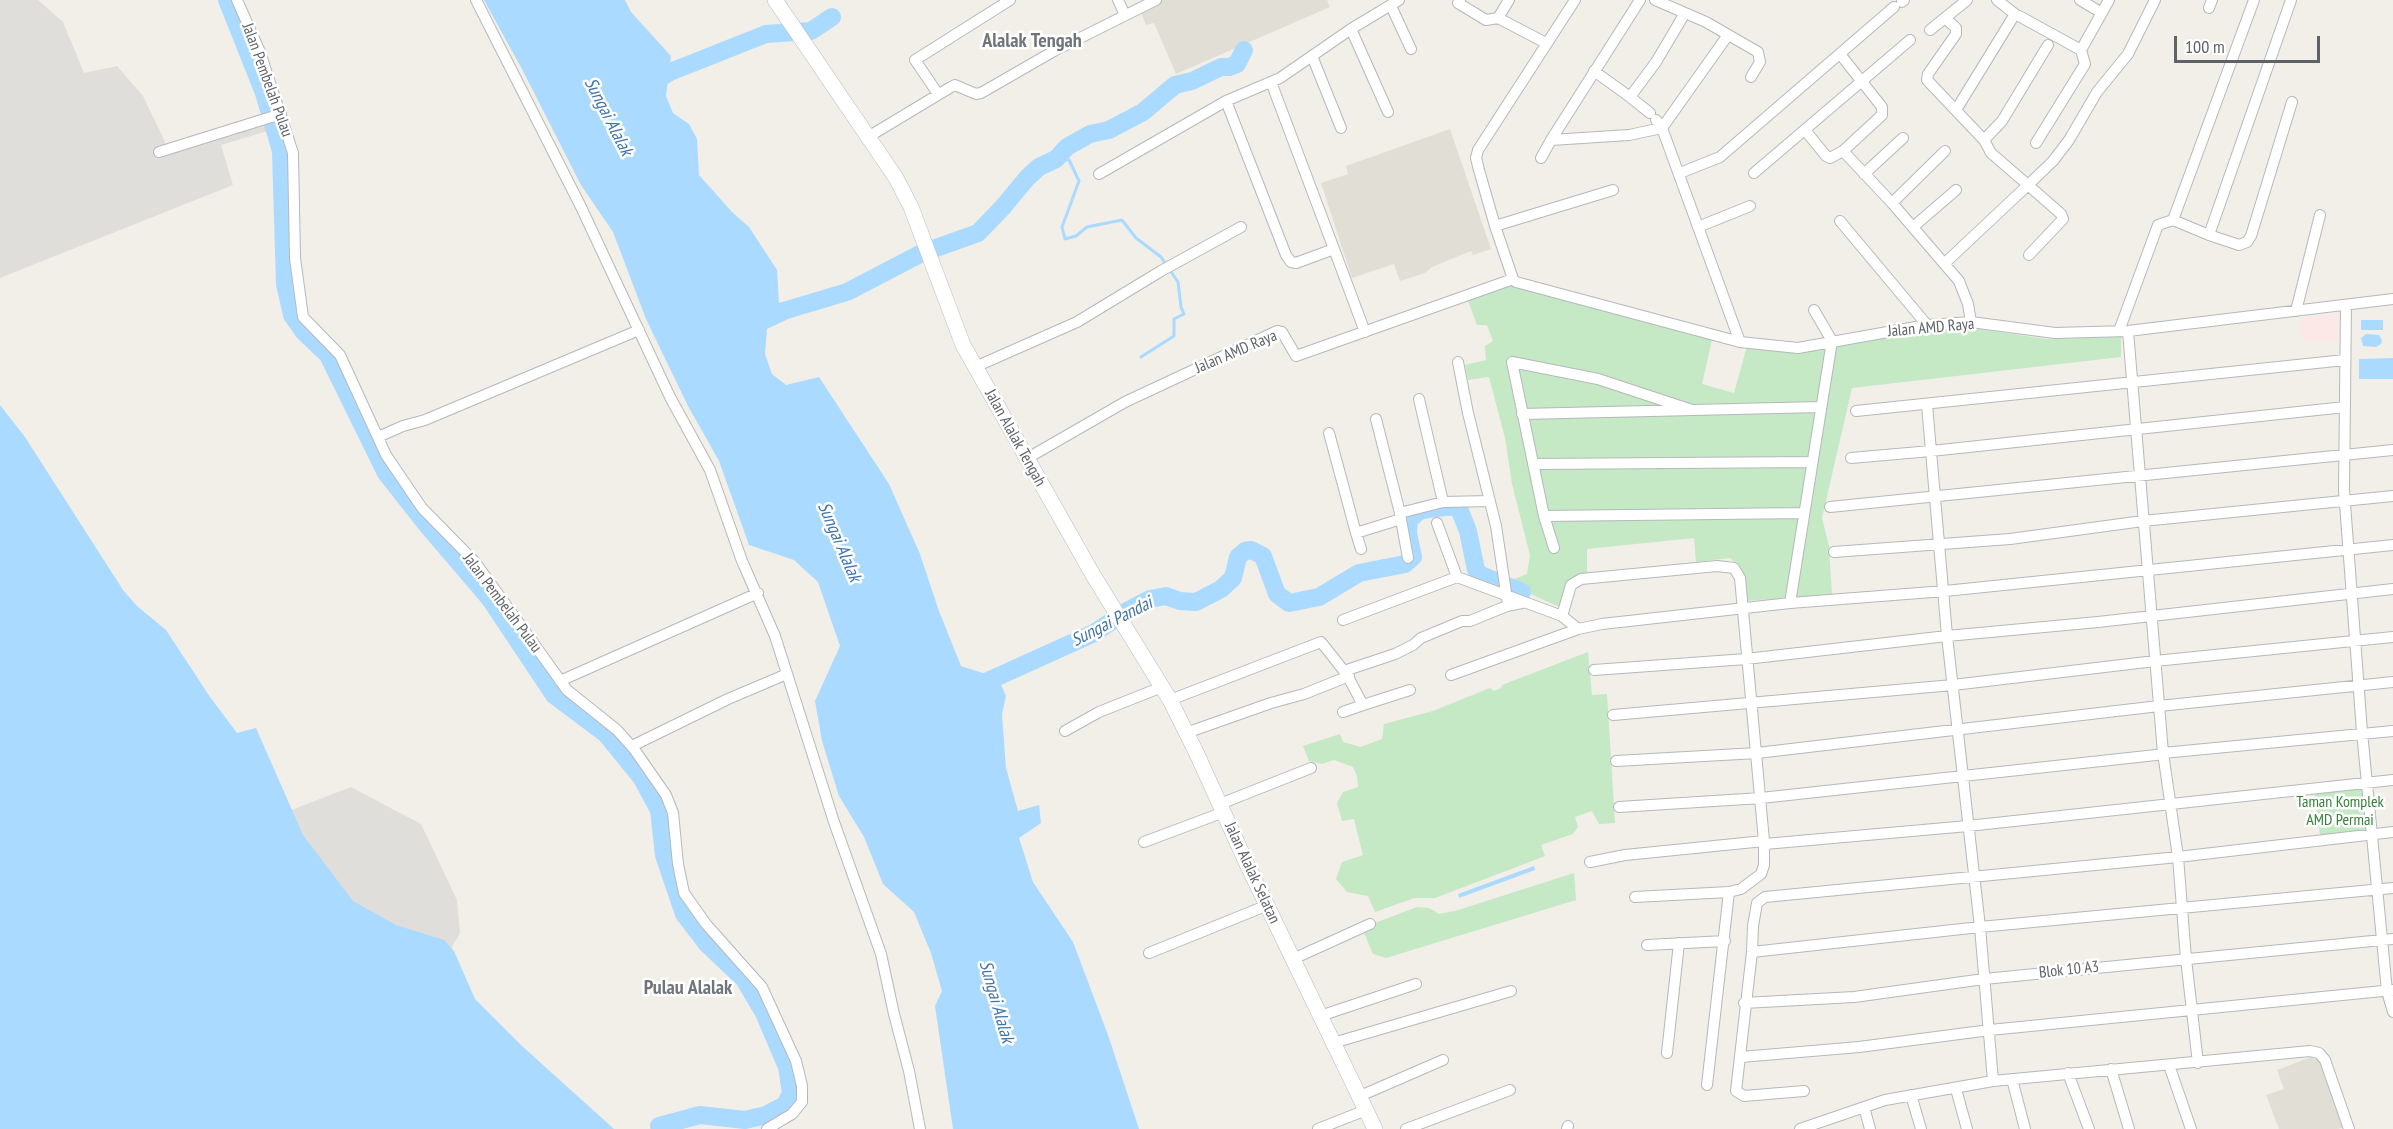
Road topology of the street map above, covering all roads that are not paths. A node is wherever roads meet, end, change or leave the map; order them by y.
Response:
1 (237, 0) edge
2 (476, 0) edge
3 (775, 0) edge
4 (1010, 0) edge
5 (1119, 0) edge
6 (1156, 0) edge
7 (1509, 0) edge
8 (1575, 0) edge
9 (1640, 0) edge
10 (1655, 0) edge
11 (1967, 0) edge
12 (1997, 0) edge
13 (2080, 0) edge
14 (2109, 0) edge
15 (2155, 0) edge
16 (2254, 0) edge
17 (2291, 0) edge
18 (1457, 1) edge
19 (1395, 3) edge
20 (1900, 3) edge
21 (1685, 13) junction
22 (2102, 13) junction
23 (1125, 15) junction
24 (2019, 16) dead end
25 (1498, 18) junction
26 (1945, 18) junction
27 (1351, 29) junction
28 (1930, 30) dead end
29 (1728, 35) junction
30 (1910, 40) dead end
31 (1546, 43) junction
32 (2048, 45) dead end
33 (1411, 49) dead end
34 (2081, 50) junction
35 (1840, 54) junction
36 (1312, 56) junction
37 (1594, 70) junction
38 (1751, 77) dead end
39 (1271, 82) junction
40 (1863, 82) junction
41 (938, 94) junction
42 (1630, 97) junction
43 (1226, 100) junction
44 (2292, 102) dead end
45 (1956, 110) junction
46 (1388, 112) dead end
47 (281, 114) junction
48 (1656, 120) junction
49 (1341, 128) dead end
50 (1805, 130) junction
51 (868, 136) junction
52 (1903, 138) dead end
53 (1551, 140) junction
54 (1984, 140) junction
55 (2036, 143) dead end
56 (1843, 151) junction
57 (1945, 151) dead end
58 (159, 152) dead end
59 (1541, 158) dead end
60 (1680, 172) junction
61 (1754, 173) dead end
62 (1099, 174) dead end
63 (1864, 174) junction
64 (2028, 186) junction
65 (1613, 190) dead end
66 (1956, 190) dead end
67 (1892, 203) junction
68 (1750, 206) dead end
69 (2320, 216) dead end
70 (2173, 220) junction
71 (1840, 221) dead end
72 (1495, 226) junction
73 (1241, 227) dead end
74 (1698, 227) junction
75 (1913, 227) junction
76 (2209, 235) junction
77 (1334, 249) junction
78 (2029, 255) dead end
79 (1945, 262) junction
80 (1513, 279) junction
81 (2393, 299) edge
82 (2346, 305) junction
83 (1814, 310) dead end
84 (2296, 311) junction
85 (1971, 322) junction
86 (1927, 325) junction
87 (639, 330) junction
88 (2123, 331) junction
89 (1365, 332) junction
90 (1832, 341) junction
91 (1740, 342) junction
92 (2345, 360) junction
93 (1458, 362) dead end
94 (975, 367) junction
95 (2132, 382) junction
96 (1419, 399) dead end
97 (1927, 405) junction
98 (1821, 407) junction
99 (2345, 407) junction
100 (1692, 410) junction
101 (1856, 411) dead end
102 (1522, 414) junction
103 (1376, 419) dead end
104 (2136, 428) junction
105 (1329, 433) dead end
106 (378, 437) junction
107 (2393, 450) edge
108 (1931, 451) junction
109 (2344, 455) junction
110 (1851, 458) dead end
111 (1026, 459) junction
112 (1812, 462) junction
113 (1533, 464) junction
114 (2140, 476) junction
115 (2393, 496) edge
116 (1935, 497) junction
117 (1491, 501) junction
118 (2345, 501) junction
119 (1443, 502) junction
120 (1830, 507) dead end
121 (1804, 513) junction
122 (1401, 516) junction
123 (1544, 516) junction
124 (2143, 521) junction
125 (1437, 523) dead end
126 (1356, 533) junction
127 (1941, 544) junction
128 (2393, 544) edge
129 (1554, 548) dead end
130 (1361, 549) dead end
131 (2348, 549) junction
132 (1834, 552) dead end
133 (1408, 558) dead end
134 (2147, 568) junction
135 (1457, 577) junction
136 (1506, 589) junction
137 (2393, 589) edge
138 (1945, 591) junction
139 (758, 593) junction
140 (2351, 594) junction
141 (1522, 603) junction
142 (1790, 603) junction
143 (1507, 606) junction
144 (1742, 609) junction
145 (2151, 615) junction
146 (1562, 616) junction
147 (1120, 618) joint
148 (1343, 620) dead end
149 (1578, 629) junction
150 (1947, 636) junction
151 (2393, 637) edge
152 (2355, 641) junction
153 (1746, 659) junction
154 (2155, 661) junction
155 (1594, 670) dead end
156 (1346, 673) junction
157 (787, 674) junction
158 (1451, 675) dead end
159 (560, 681) junction
160 (2393, 682) edge
161 (1953, 685) junction
162 (2358, 686) junction
163 (1410, 690) dead end
164 (1166, 694) junction
165 (1752, 703) junction
166 (1363, 705) junction
167 (2159, 706) junction
168 (1343, 712) dead end
169 (1613, 715) dead end
170 (1957, 730) junction
171 (1065, 731) dead end
172 (2393, 731) edge
173 (2362, 732) junction
174 (1186, 733) junction
175 (632, 747) junction
176 (1757, 753) junction
177 (2163, 753) junction
178 (1616, 761) dead end
179 (1311, 768) dead end
180 (1963, 775) junction
181 (2393, 780) edge
182 (2367, 782) junction
183 (1761, 798) junction
184 (2171, 803) junction
185 (1619, 807) dead end
186 (1222, 808) junction
187 (1968, 826) junction
188 (2393, 832) edge
189 (2372, 833) junction
190 (1764, 842) junction
191 (1144, 843) dead end
192 (2178, 857) junction
193 (1590, 862) dead end
194 (1974, 876) junction
195 (2393, 888) edge
196 (2378, 889) junction
197 (1730, 892) junction
198 (1635, 897) dead end
199 (1268, 905) junction
200 (2182, 909) junction
201 (1370, 924) dead end
202 (1980, 927) junction
203 (2388, 940) edge
204 (1725, 941) junction
205 (1679, 943) junction
206 (1647, 945) dead end
207 (1752, 952) junction
208 (1149, 954) dead end
209 (1293, 959) junction
210 (2186, 959) junction
211 (1984, 979) junction
212 (1416, 984) dead end
213 (1511, 991) dead end
214 (2390, 991) edge
215 (1744, 1004) junction
216 (2192, 1011) junction
217 (2393, 1012) edge
218 (1320, 1016) junction
219 (1989, 1030) junction
220 (1333, 1043) junction
221 (1667, 1053) dead end
222 (1741, 1057) junction
223 (1443, 1060) dead end
224 (2198, 1063) junction
225 (2169, 1065) junction
226 (2111, 1069) junction
227 (2068, 1073) junction
228 (2012, 1079) junction
229 (1993, 1081) junction
230 (1707, 1085) dead end
231 (1956, 1089) junction
232 (1510, 1090) dead end
233 (1804, 1091) dead end
234 (1911, 1095) junction
235 (1363, 1103) junction
236 (1864, 1107) junction
237 (1823, 1126) edge
238 (767, 1129) edge
239 (920, 1129) edge
240 (1318, 1129) edge
241 (1375, 1129) edge
242 (1406, 1129) edge
243 (1800, 1129) edge
244 (1869, 1129) edge
245 (1920, 1129) edge
246 (1967, 1129) edge
247 (2025, 1129) edge
248 (2089, 1129) edge
249 (2129, 1129) edge
250 (2191, 1129) edge
251 (2349, 1129) edge

1 - 47 street, Jalan Pembelah Pulau
2 - 87 street
3 - 51 street, Jalan Alalak Tengah
4 - 41 street
5 - 23 street
6 - 23 street
7 - 25 street
8 - 31 street
9 - 37 street
10 - 21 street
11 - 26 street
12 - 45 street
13 - 22 street
14 - 22 street
15 - 64 street
16 - 70 street
17 - 76 street
18 - 25 street
19 - 27 street
19 - 33 street
20 - 35 street
21 - 29 street
21 - 42 street
22 - 34 street
23 - 41 street
24 - 34 street
25 - 31 street
26 - 28 street
26 - 45 street
27 - 36 street
27 - 46 street
29 - 38 street
29 - 48 street
30 - 40 street
31 - 72 street
32 - 54 street
34 - 55 street
35 - 40 street
35 - 60 street
36 - 39 street
36 - 49 street
37 - 42 street
37 - 53 street
39 - 43 street
39 - 77 street
40 - 50 street
40 - 56 street
41 - 51 street
42 - 48 street
43 - 62 street
43 - 77 street
44 - 76 street
45 - 54 street
47 - 58 street
47 - 106 street, Jalan Pembelah Pulau
48 - 53 street
48 - 60 street
50 - 56 street
50 - 61 street
51 - 94 street, Jalan Alalak Tengah
52 - 63 street
53 - 59 street
54 - 64 street
56 - 63 street
57 - 67 street
60 - 74 street
63 - 67 street
64 - 78 street
64 - 79 street
65 - 72 street
66 - 75 street
67 - 75 street
68 - 74 street
69 - 84 street
70 - 76 street
70 - 88 street
71 - 86 street
72 - 80 street
73 - 94 street
74 - 91 street
75 - 79 street
77 - 89 street
79 - 85 street
80 - 89 street, Jalan AMD Raya
80 - 91 street, Jalan AMD Raya
81 - 82 street, Jalan AMD Raya
82 - 84 street, Jalan AMD Raya
82 - 92 street
83 - 90 street
84 - 88 street, Jalan AMD Raya
85 - 86 street, Jalan AMD Raya
85 - 88 street, Jalan AMD Raya
86 - 90 street, Jalan AMD Raya
87 - 106 street
87 - 139 street
88 - 95 street
89 - 111 street, Jalan AMD Raya
90 - 91 street, Jalan AMD Raya
90 - 98 street
92 - 95 street
92 - 99 street
93 - 117 street
94 - 111 street, Jalan Alalak Tengah
95 - 97 street
95 - 104 street
96 - 119 street
97 - 101 street
97 - 108 street
98 - 100 street
98 - 112 street
99 - 104 street
99 - 109 street
100 - 102 street
100 - 102 street
102 - 113 street
103 - 122 street
104 - 108 street
104 - 114 street
105 - 126 street
106 - 159 street, Jalan Pembelah Pulau
107 - 109 street
108 - 110 street
108 - 116 street
109 - 114 street
109 - 118 street
111 - 147 street, Jalan Alalak Tengah
112 - 113 street
112 - 121 street
113 - 123 street
114 - 116 street
114 - 124 street
115 - 118 street
116 - 120 street
116 - 127 street
117 - 119 street
117 - 136 street
118 - 124 street
118 - 131 street
119 - 122 street
121 - 123 street
121 - 142 street
122 - 126 street
122 - 133 street
123 - 129 street
124 - 127 street
124 - 134 street
125 - 135 street
126 - 130 street
127 - 132 street
127 - 138 street
128 - 131 street
131 - 134 street
131 - 140 street
134 - 138 street
134 - 145 street
135 - 136 street
135 - 148 street
136 - 141 street
136 - 143 street
137 - 140 street
138 - 142 street
138 - 150 street
139 - 157 street
139 - 159 street
140 - 145 street
140 - 152 street
141 - 143 street
141 - 146 street
142 - 144 street
143 - 156 street
144 - 146 street
144 - 149 street
144 - 153 street
145 - 150 street
145 - 154 street
146 - 149 street
147 - 164 street, Jalan Alalak Selatan
149 - 158 street
150 - 153 street
150 - 161 street
151 - 152 street
152 - 154 street
152 - 162 street
153 - 155 street
153 - 165 street
154 - 161 street
154 - 167 street
156 - 164 street
156 - 166 street
156 - 174 street
157 - 175 street
157 - 239 street
159 - 175 street, Jalan Pembelah Pulau
160 - 162 street
161 - 165 street
161 - 170 street
162 - 167 street
162 - 173 street
163 - 166 street
164 - 171 street
164 - 174 street, Jalan Alalak Selatan
165 - 169 street
165 - 176 street
166 - 168 street
167 - 170 street
167 - 177 street
170 - 176 street
170 - 180 street
172 - 173 street
173 - 177 street
173 - 182 street
174 - 186 street, Jalan Alalak Selatan
175 - 238 street, Jalan Pembelah Pulau
176 - 178 street
176 - 183 street
177 - 180 street
177 - 184 street
179 - 186 street
180 - 183 street
180 - 187 street
181 - 182 street
182 - 184 street
182 - 189 street
183 - 185 street
183 - 190 street
184 - 187 street
184 - 192 street
186 - 191 street
186 - 199 street, Jalan Alalak Selatan
187 - 190 street
187 - 194 street
188 - 189 street
189 - 192 street
189 - 196 street
190 - 193 street
190 - 197 street
192 - 194 street
192 - 200 street
194 - 202 street
194 - 207 street
195 - 196 street
196 - 200 street
196 - 203 street
197 - 198 street
197 - 204 street
199 - 208 street
199 - 209 street, Jalan Alalak Selatan
200 - 202 street
200 - 210 street
201 - 209 street
202 - 207 street
202 - 211 street
203 - 210 street, Blok 10 A3
203 - 214 street
204 - 205 street
204 - 230 street
205 - 206 street
205 - 221 street
207 - 215 street
209 - 218 street, Jalan Alalak Selatan
210 - 211 street, Blok 10 A3
210 - 216 street
211 - 215 street, Blok 10 A3
211 - 219 street
212 - 218 street
213 - 220 street
214 - 216 street
214 - 217 street
215 - 222 street
216 - 219 street
216 - 224 street
218 - 220 street, Jalan Alalak Selatan
219 - 222 street
219 - 229 street
220 - 235 street, Jalan Alalak Selatan
222 - 233 street
223 - 235 street
224 - 225 street
224 - 251 street
225 - 226 street
225 - 250 street
226 - 227 street
226 - 249 street
227 - 228 street
227 - 248 street
228 - 229 street
228 - 247 street
229 - 231 street
231 - 234 street
231 - 246 street
232 - 242 street
234 - 236 street
234 - 245 street
235 - 240 street
235 - 241 street, Jalan Alalak Selatan
236 - 237 street
236 - 244 street
237 - 243 street

